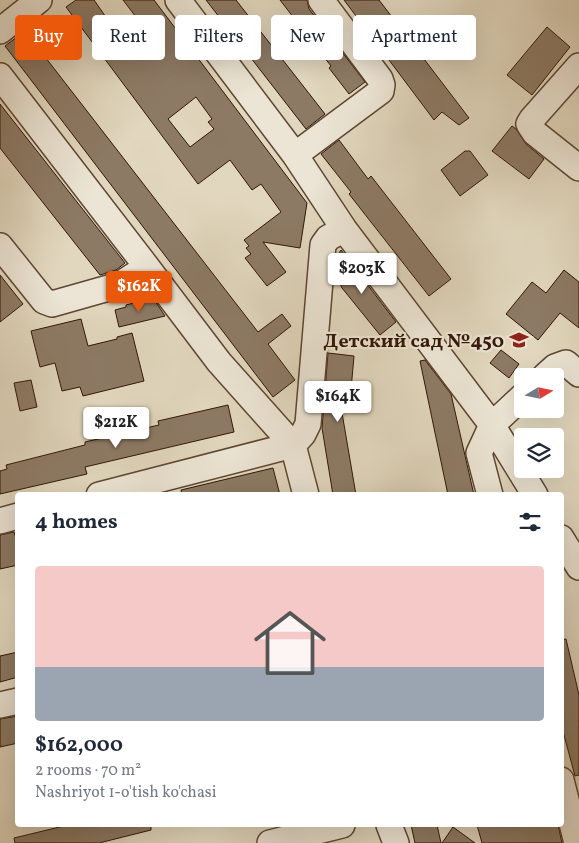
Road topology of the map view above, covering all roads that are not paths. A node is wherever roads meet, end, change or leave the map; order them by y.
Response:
1 (39, 0) edge
2 (178, 0) edge
3 (321, 0) edge
4 (0, 31) edge
5 (579, 66) edge
6 (0, 76) edge
7 (296, 155) junction
8 (579, 168) edge
9 (344, 228) junction
10 (0, 246) edge
11 (148, 267) junction
12 (554, 368) edge
13 (579, 374) edge
14 (514, 404) edge
15 (492, 425) junction
16 (293, 445) junction
17 (111, 492) edge
18 (305, 492) edge
19 (489, 492) edge
20 (533, 492) edge
21 (15, 517) edge
22 (0, 521) edge
23 (564, 543) edge
24 (579, 567) edge
25 (15, 702) edge
26 (0, 706) edge
27 (564, 792) edge
28 (334, 827) edge
29 (391, 827) edge
30 (270, 843) edge
31 (396, 843) edge
32 (577, 843) edge

1 - 4 street
2 - 7 street
3 - 7 street
5 - 8 street
6 - 11 street
7 - 9 street
9 - 15 street
9 - 16 street
10 - 11 street
11 - 16 street
12 - 13 street
14 - 15 street
15 - 19 street
15 - 20 street
16 - 17 street
16 - 18 street
21 - 22 street
23 - 24 street
25 - 26 street
27 - 32 street
28 - 30 street
29 - 31 street

